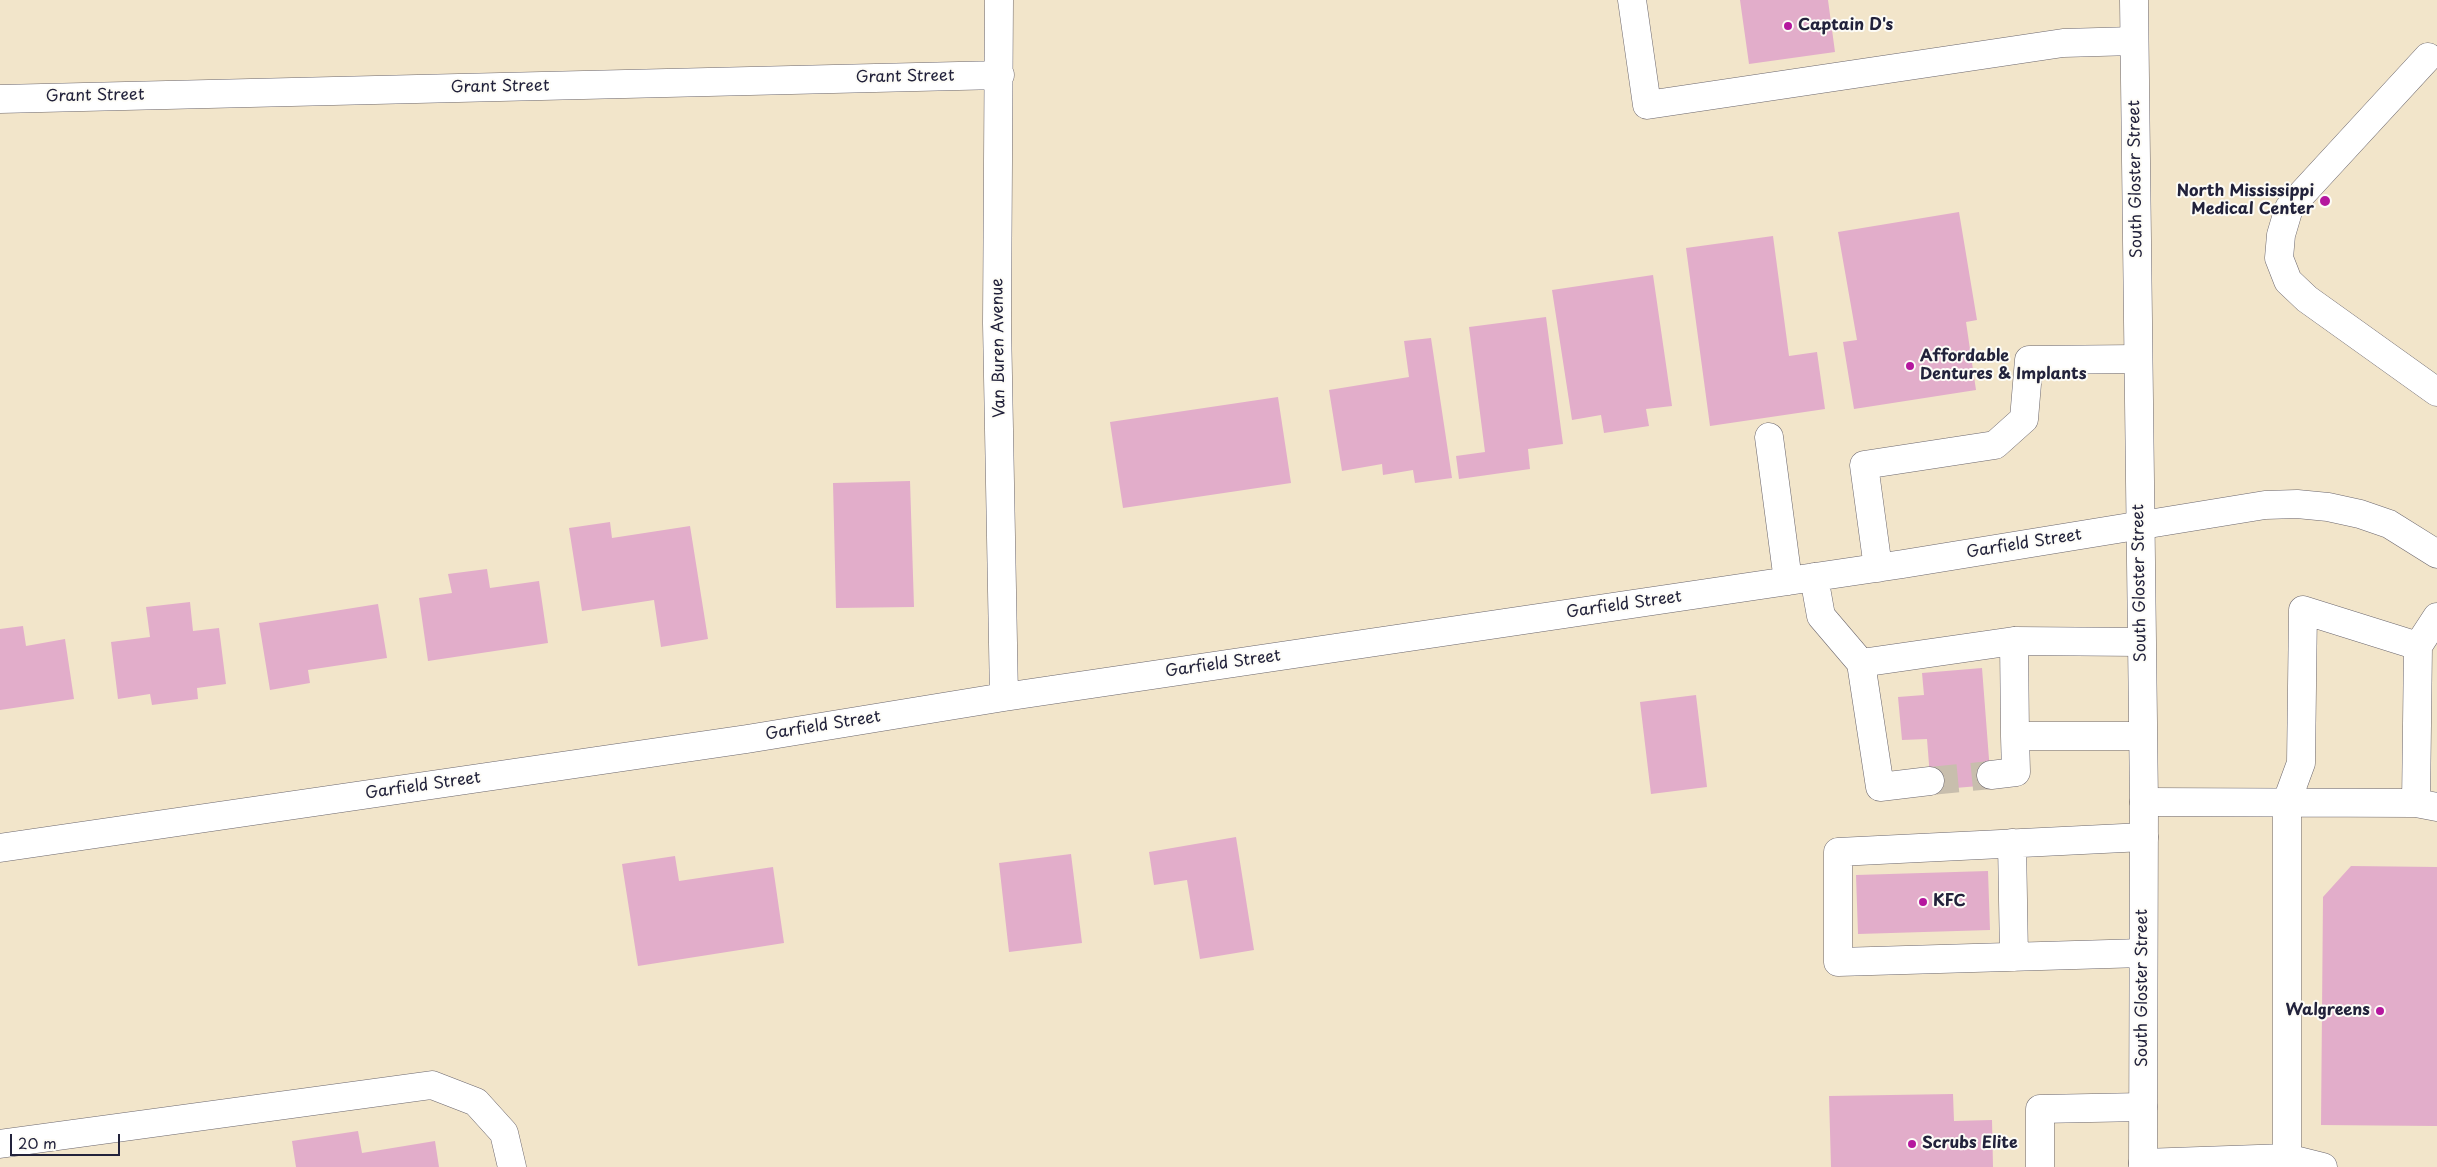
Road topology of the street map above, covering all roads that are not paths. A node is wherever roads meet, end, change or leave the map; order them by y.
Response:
1 (999, 0) edge
2 (1632, 0) edge
3 (2134, 0) edge
4 (2134, 41) junction
5 (2428, 57) dead end
6 (1000, 75) junction
7 (0, 98) edge
8 (2138, 359) junction
9 (2437, 392) edge
10 (1768, 436) dead end
11 (2139, 526) junction
12 (2437, 554) edge
13 (1878, 568) junction
14 (1814, 577) junction
15 (1788, 581) junction
16 (2437, 617) edge
17 (2014, 641) junction
18 (2141, 642) junction
19 (2418, 646) junction
20 (1861, 662) junction
21 (1004, 696) junction
22 (2015, 736) junction
23 (2142, 736) junction
24 (1990, 775) tunnel mouth
25 (1930, 781) tunnel mouth
26 (2287, 801) junction
27 (2144, 802) junction
28 (2426, 805) edge
29 (2144, 836) junction
30 (2012, 843) junction
31 (0, 848) edge
32 (2143, 953) junction
33 (2014, 957) junction
34 (2143, 1107) junction
35 (0, 1144) edge
36 (2288, 1158) junction
37 (2144, 1165) edge
38 (512, 1167) edge
39 (2040, 1167) edge
40 (2323, 1167) edge

1 - 6 street, Van Buren Avenue
2 - 4 street
3 - 4 street, South Gloster Street
4 - 8 street, South Gloster Street
5 - 9 street
6 - 7 street, Grant Street
6 - 21 street, Van Buren Avenue
8 - 11 street, South Gloster Street
8 - 13 street
10 - 15 street
11 - 12 street, Garfield Street
11 - 13 street, Garfield Street
11 - 18 street, South Gloster Street
13 - 14 street, Garfield Street
14 - 15 street, Garfield Street
14 - 20 street
15 - 21 street, Garfield Street
16 - 19 street
17 - 18 street
17 - 20 street
17 - 22 street
18 - 23 street, South Gloster Street
19 - 26 street
19 - 28 street
20 - 25 street
21 - 31 street, Garfield Street
22 - 23 street
22 - 24 street
23 - 27 street, South Gloster Street
26 - 27 street
26 - 28 street
26 - 36 street
27 - 29 street, South Gloster Street
29 - 30 street
29 - 32 street, South Gloster Street
30 - 33 street
30 - 33 street
32 - 33 street
32 - 34 street, South Gloster Street
34 - 37 street, South Gloster Street
34 - 39 street
35 - 38 street
36 - 37 street
36 - 40 street

